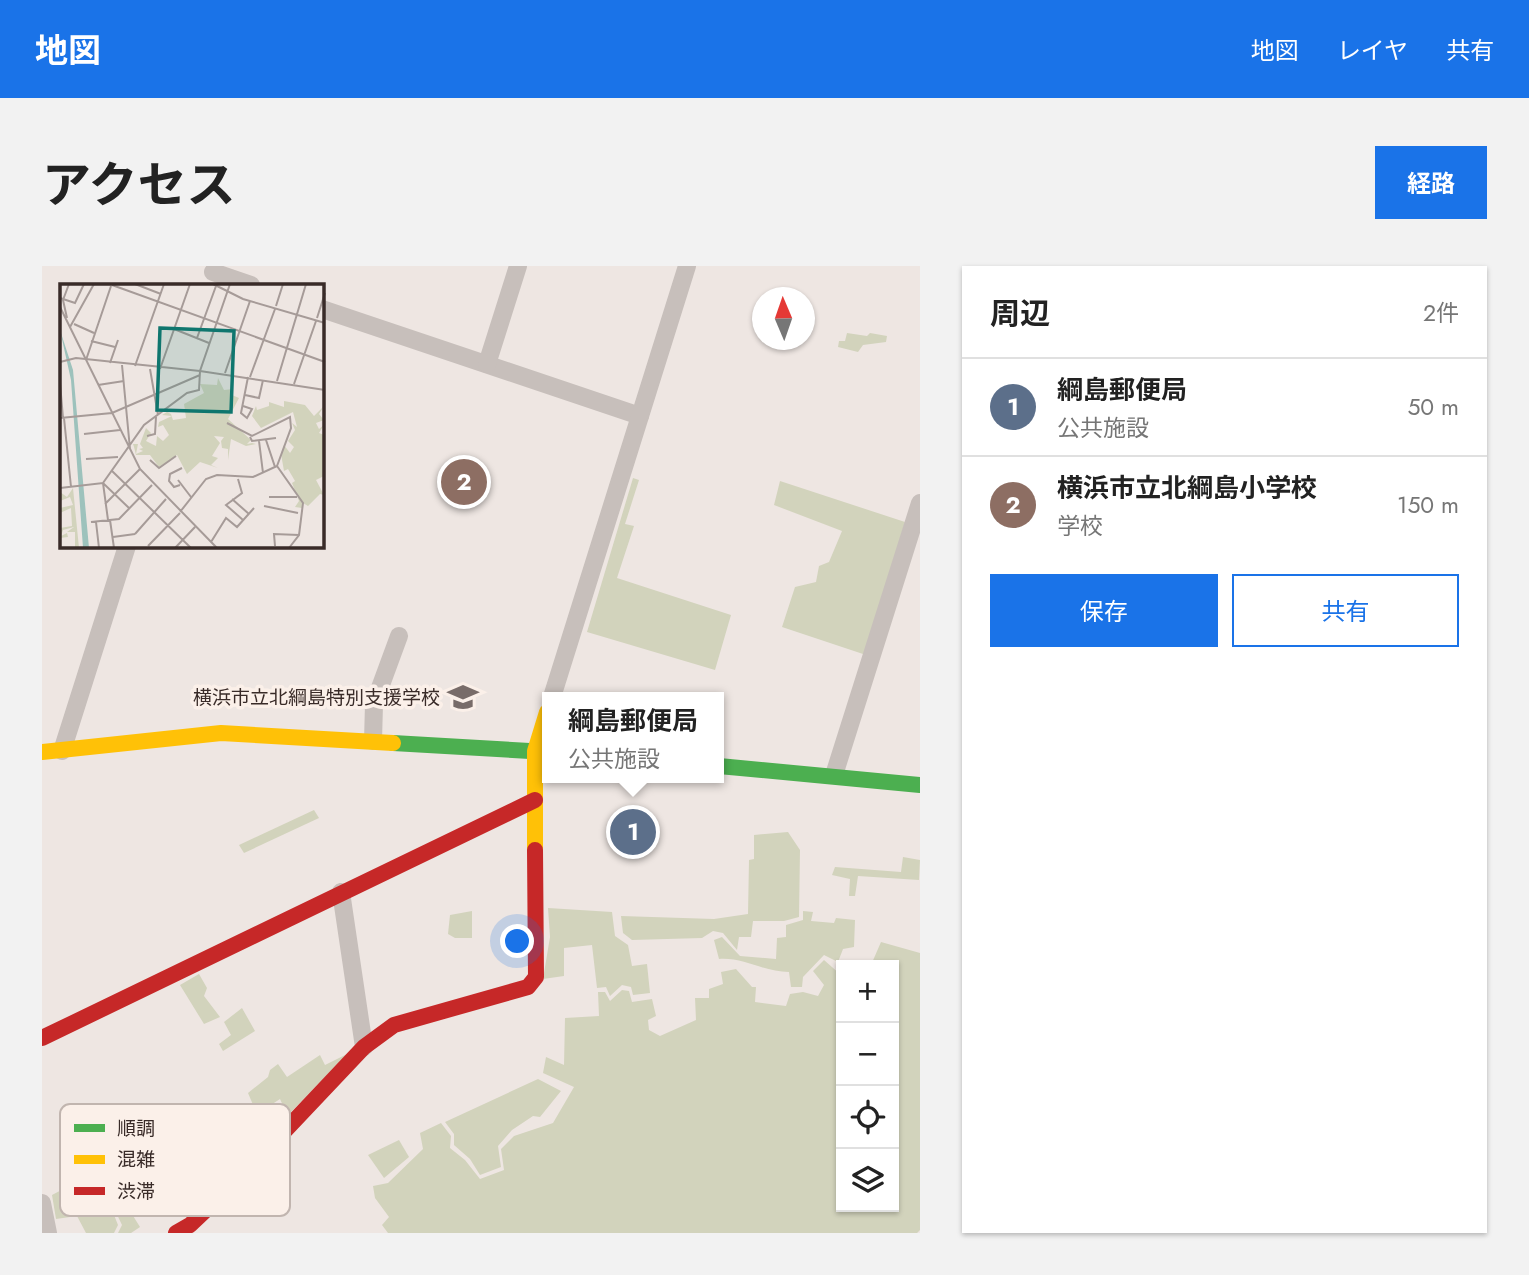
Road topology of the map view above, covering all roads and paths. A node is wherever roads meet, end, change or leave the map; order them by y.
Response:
1 (518, 266) edge
2 (687, 266) edge
3 (212, 275) edge
4 (247, 284) edge
5 (324, 310) edge
6 (486, 364) junction
7 (640, 416) junction
8 (920, 503) edge
9 (126, 548) edge
10 (399, 636) dead end
11 (554, 692) edge
12 (373, 741) junction
13 (62, 751) junction
14 (42, 752) edge
15 (541, 752) edge
16 (724, 766) edge
17 (834, 775) junction
18 (920, 785) edge
19 (535, 800) junction
20 (341, 892) junction
21 (42, 1038) edge
22 (364, 1047) junction
23 (290, 1125) edge
24 (42, 1203) edge
25 (200, 1216) edge
26 (48, 1233) edge
27 (176, 1233) edge

1 - 6 street
2 - 7 street
3 - 4 street
5 - 6 street
6 - 7 street
7 - 11 street
8 - 17 street
9 - 13 street
10 - 12 street
12 - 13 street
12 - 15 street
13 - 14 street
15 - 19 street
16 - 17 street
17 - 18 street
19 - 20 street
19 - 22 street
20 - 21 street
20 - 22 street
22 - 23 street
24 - 26 street
25 - 27 street

